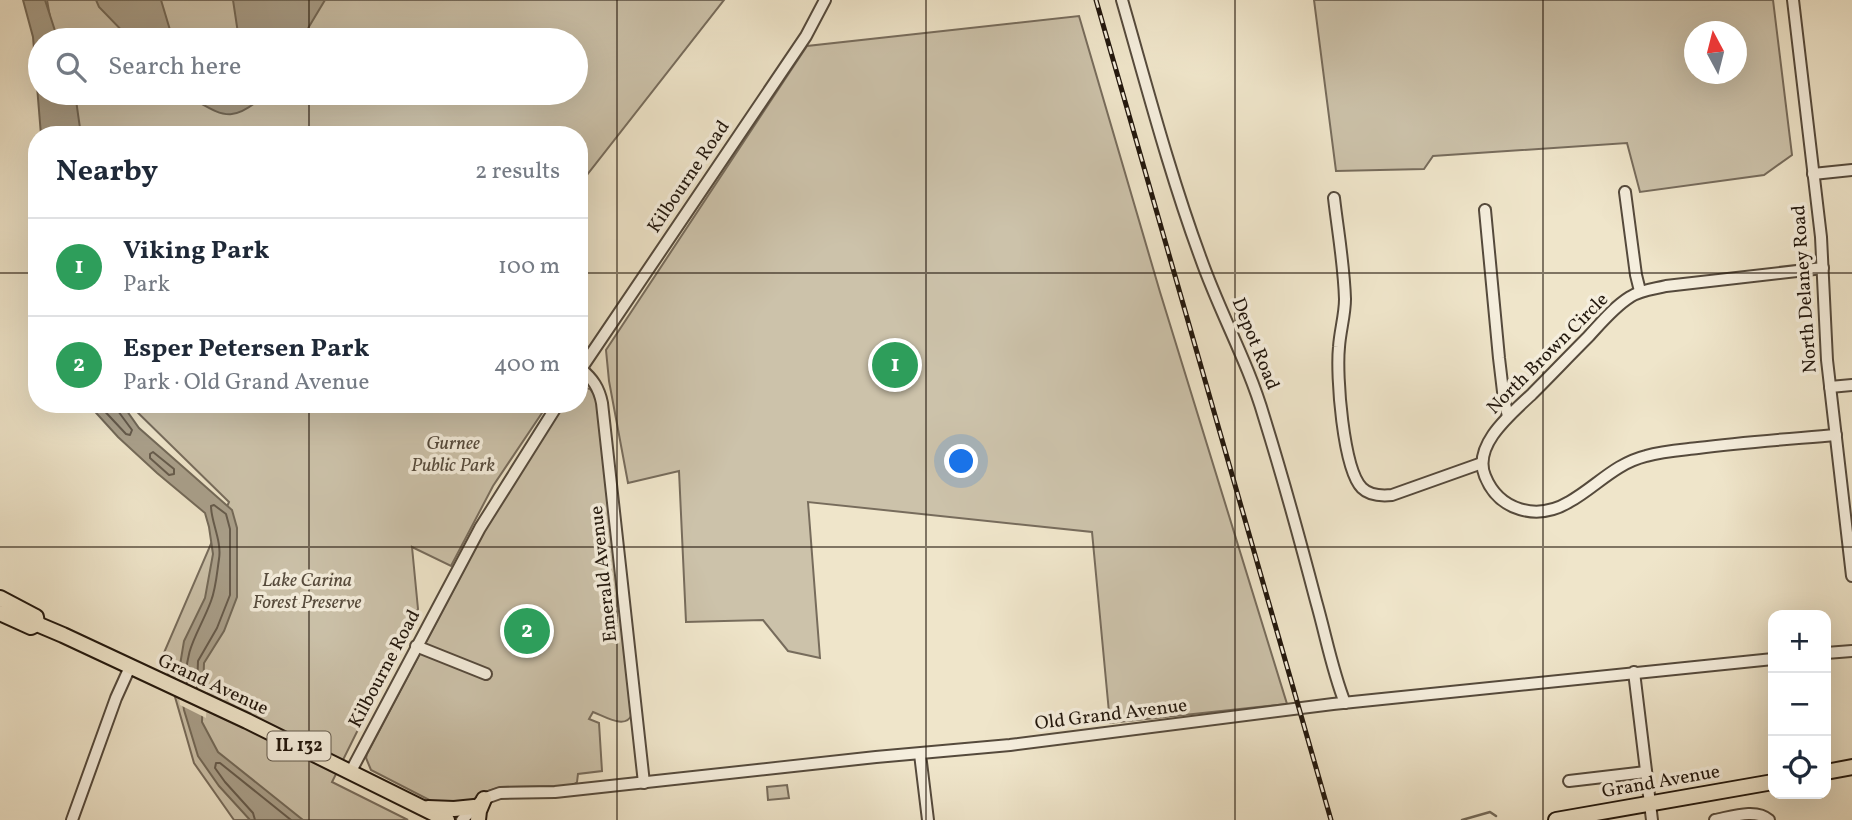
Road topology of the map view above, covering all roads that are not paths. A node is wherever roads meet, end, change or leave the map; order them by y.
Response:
1 (825, 0) edge
2 (1122, 0) edge
3 (1793, 0) edge
4 (1852, 170) edge
5 (1813, 174) junction
6 (1625, 192) dead end
7 (1334, 198) dead end
8 (1485, 210) dead end
9 (1823, 268) junction
10 (1640, 291) junction
11 (588, 358) edge
12 (588, 375) edge
13 (1852, 385) edge
14 (1830, 387) junction
15 (552, 413) edge
16 (1508, 416) junction
17 (1836, 435) junction
18 (1482, 463) junction
19 (1852, 576) edge
20 (0, 598) edge
21 (0, 613) edge
22 (37, 624) junction
23 (416, 646) junction
24 (1852, 651) edge
25 (1831, 653) edge
26 (1768, 659) edge
27 (130, 667) junction
28 (1634, 672) junction
29 (486, 674) dead end
30 (1345, 703) junction
31 (920, 754) junction
32 (1852, 767) edge
33 (351, 771) junction
34 (1831, 771) edge
35 (1646, 772) junction
36 (1569, 781) dead end
37 (644, 783) junction
38 (1768, 783) edge
39 (1650, 804) junction
40 (424, 808) junction
41 (478, 808) edge
42 (72, 820) edge
43 (447, 820) edge
44 (462, 820) edge
45 (928, 820) edge
46 (1556, 820) edge
47 (1652, 820) edge
48 (1715, 820) edge
49 (1769, 820) edge

1 - 11 street, Kilbourne Road
2 - 30 street, Depot Road
3 - 5 street, North Delaney Road
4 - 5 street
5 - 9 street, North Delaney Road
6 - 10 street
7 - 18 street
8 - 16 street
9 - 10 street, North Brown Circle
9 - 14 street, North Delaney Road
10 - 16 street, North Brown Circle
12 - 37 street, Emerald Avenue
13 - 14 street
14 - 17 street, North Delaney Road
15 - 23 street, Kilbourne Road
16 - 18 street, North Brown Circle
17 - 18 street
17 - 19 street, North Delaney Road
20 - 22 main road, Grand Avenue
21 - 22 main road, Grand Avenue
22 - 27 main road, Grand Avenue
23 - 29 street
23 - 33 street, Kilbourne Road
24 - 25 street
26 - 28 street, Old Grand Avenue
27 - 33 main road, Grand Avenue / IL 132
27 - 42 street
28 - 30 street, Old Grand Avenue
28 - 35 street
30 - 31 street, Old Grand Avenue
31 - 37 street, Old Grand Avenue
31 - 45 street
32 - 34 main road
33 - 40 main road, Grand Avenue / IL 132
35 - 36 street
35 - 39 street
37 - 41 street, Old Grand Avenue
38 - 39 main road, Grand Avenue
39 - 46 main road, Grand Avenue
39 - 47 street
40 - 41 main road
40 - 43 main road, Grand Avenue / IL 132
41 - 44 street
48 - 49 street

